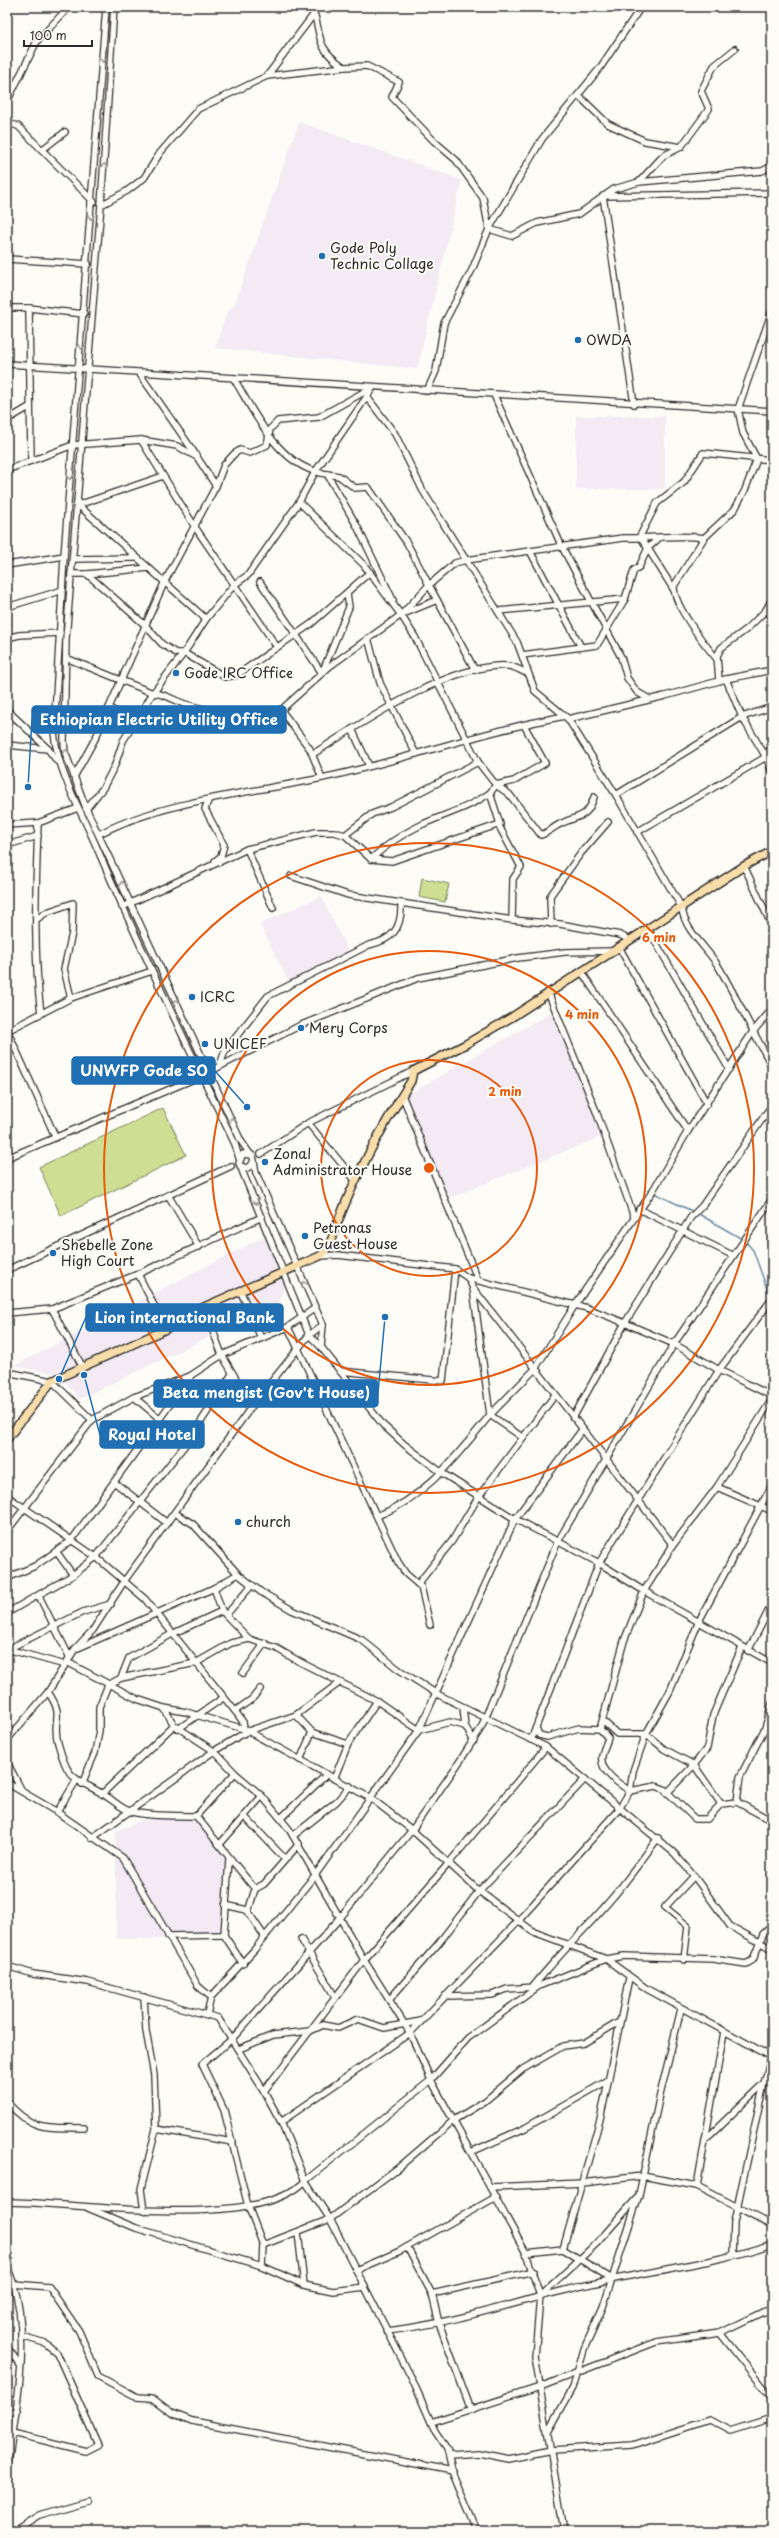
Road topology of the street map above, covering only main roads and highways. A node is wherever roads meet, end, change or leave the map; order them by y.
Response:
1 (772, 851) edge
2 (7, 1439) edge

1 - 2 main road

